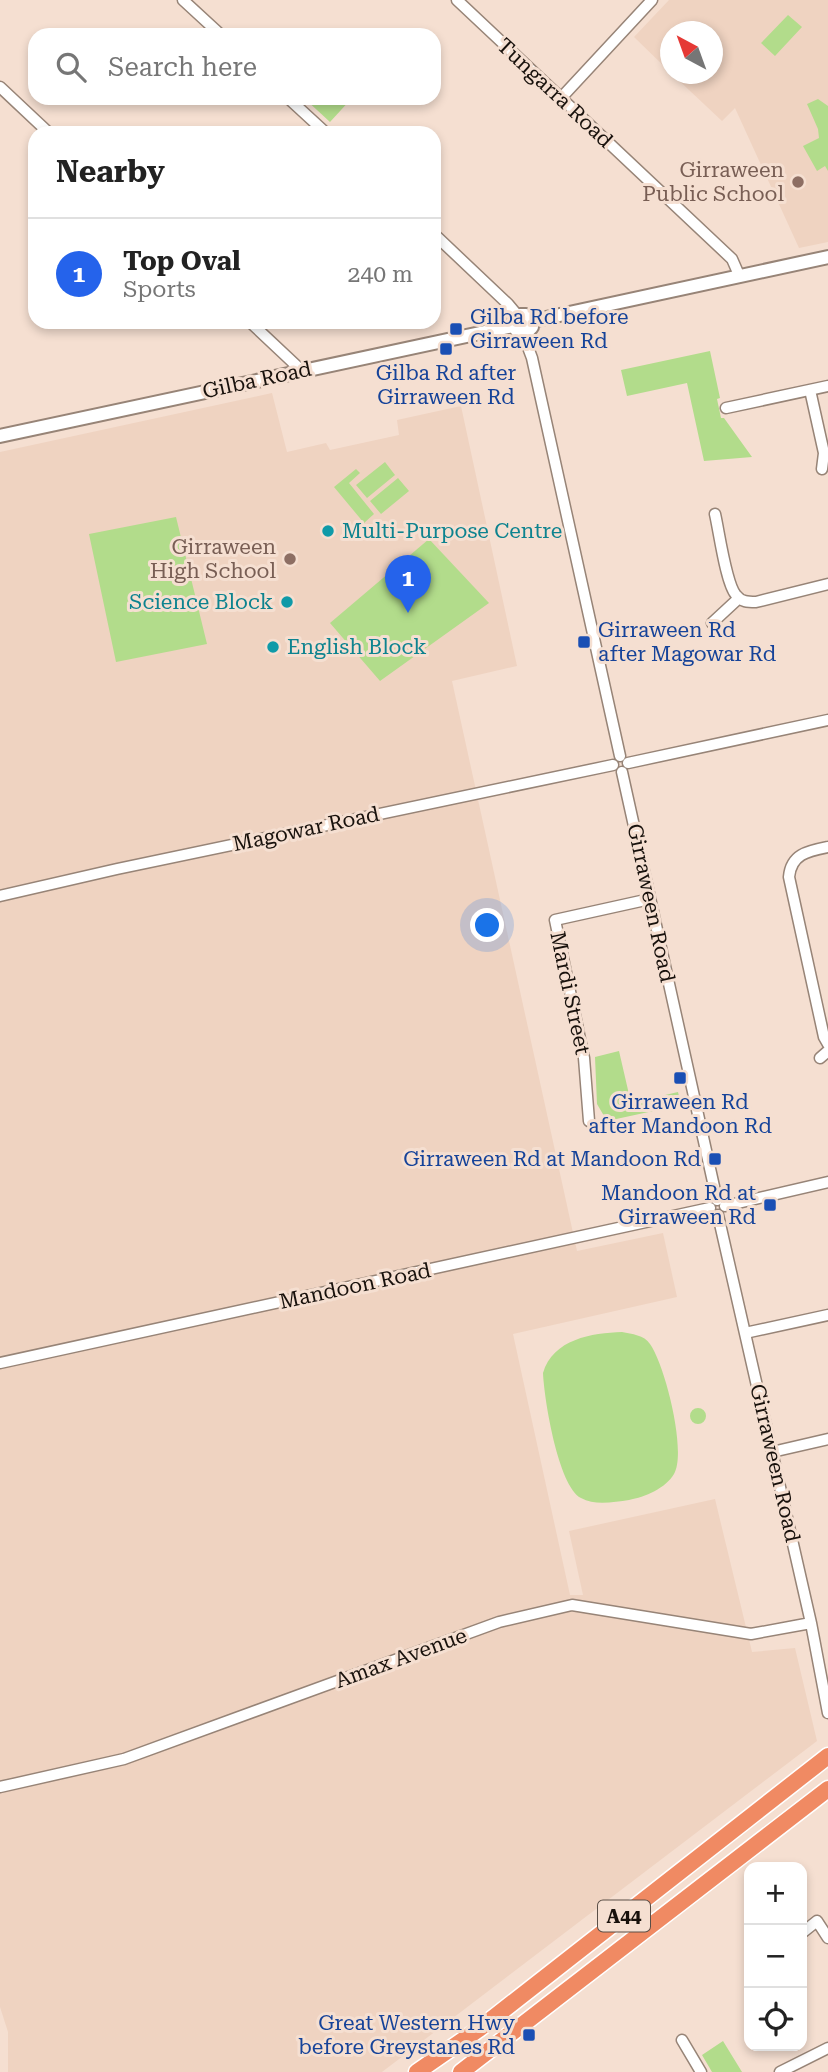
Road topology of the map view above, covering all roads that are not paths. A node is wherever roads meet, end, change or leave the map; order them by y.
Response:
1 (183, 0) edge
2 (457, 0) edge
3 (652, 0) edge
4 (213, 28) edge
5 (0, 87) edge
6 (561, 98) junction
7 (296, 105) edge
8 (42, 126) edge
9 (318, 126) edge
10 (441, 241) edge
11 (828, 257) edge
12 (739, 275) junction
13 (518, 325) junction
14 (257, 329) edge
15 (301, 370) junction
16 (828, 386) edge
17 (810, 390) junction
18 (726, 408) dead end
19 (0, 436) edge
20 (822, 469) dead end
21 (715, 514) dead end
22 (828, 584) edge
23 (739, 598) junction
24 (712, 623) dead end
25 (828, 720) edge
26 (621, 764) junction
27 (828, 847) edge
28 (0, 896) edge
29 (650, 900) junction
30 (828, 1044) edge
31 (589, 1121) dead end
32 (828, 1182) edge
33 (717, 1207) junction
34 (828, 1315) edge
35 (745, 1333) junction
36 (0, 1363) edge
37 (828, 1439) edge
38 (772, 1452) junction
39 (811, 1623) junction
40 (828, 1713) edge
41 (828, 1756) edge
42 (0, 1787) edge
43 (828, 1789) edge
44 (807, 1929) edge
45 (828, 1938) edge
46 (682, 2040) dead end
47 (828, 2048) edge
48 (417, 2072) edge
49 (461, 2072) edge
50 (701, 2072) edge
51 (780, 2072) edge

1 - 4 street
2 - 6 street, Tungarra Road
3 - 6 street
5 - 8 street
6 - 12 street, Tungarra Road
7 - 9 street
10 - 13 street, Girraween Road
11 - 12 street
12 - 13 street
13 - 15 street, Gilba Road
13 - 26 street, Girraween Road
14 - 15 street
15 - 19 street, Gilba Road
16 - 17 street
17 - 18 street
17 - 20 street
21 - 23 street
22 - 23 street
23 - 24 street
25 - 26 street, Magowar Road
26 - 28 street, Magowar Road
26 - 29 street, Girraween Road
27 - 30 street
29 - 31 street, Mardi Street
29 - 33 street, Girraween Road
32 - 33 street, Mandoon Road
33 - 35 street, Girraween Road
33 - 36 street, Mandoon Road
34 - 35 street
35 - 38 street, Girraween Road
37 - 38 street
38 - 39 street, Girraween Road
39 - 40 street, Girraween Road
39 - 42 street, Amax Avenue
41 - 48 highway, A44
43 - 49 highway, A44
44 - 45 street
46 - 50 street
47 - 51 street

